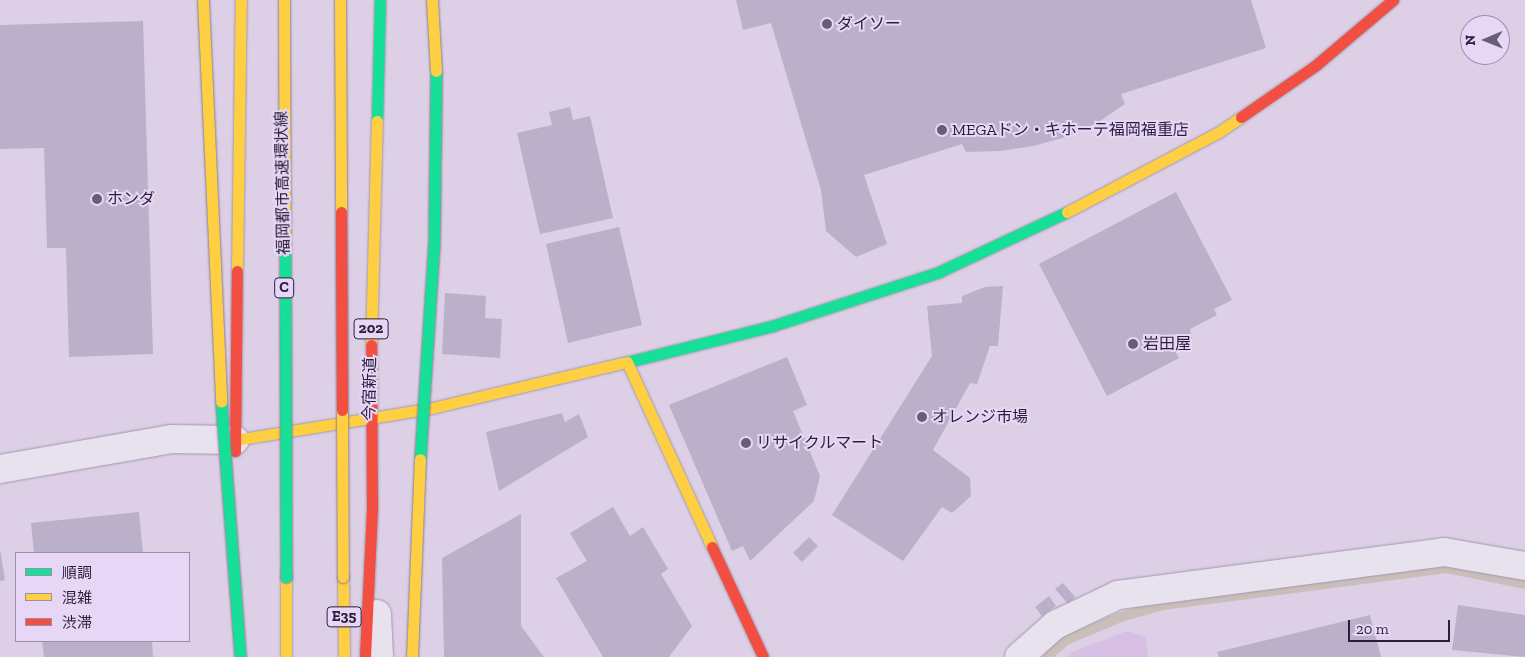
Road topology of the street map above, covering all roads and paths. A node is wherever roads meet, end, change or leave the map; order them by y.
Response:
1 (203, 0) edge
2 (241, 0) edge
3 (284, 0) edge
4 (340, 0) edge
5 (380, 0) edge
6 (432, 0) edge
7 (1394, 0) edge
8 (627, 362) junction
9 (369, 416) junction
10 (235, 440) junction
11 (0, 468) edge
12 (372, 510) junction
13 (1525, 566) edge
14 (239, 657) edge
15 (286, 657) edge
16 (344, 657) edge
17 (365, 657) edge
18 (379, 657) edge
19 (412, 657) edge
20 (763, 657) edge
21 (1019, 657) edge

1 - 14 main road, bridge
2 - 10 main road
3 - 15 main road, 福岡都市高速環状線 / C, bridge
4 - 16 main road, E35, bridge
5 - 9 main road, 今宿新道 / 202
6 - 19 main road, bridge
7 - 8 main road
8 - 9 main road
8 - 20 main road
9 - 10 main road
9 - 12 main road, 今宿新道 / 202
10 - 11 street
10 - 14 main road
12 - 17 main road, 今宿新道 / 202
12 - 18 street
13 - 21 street

